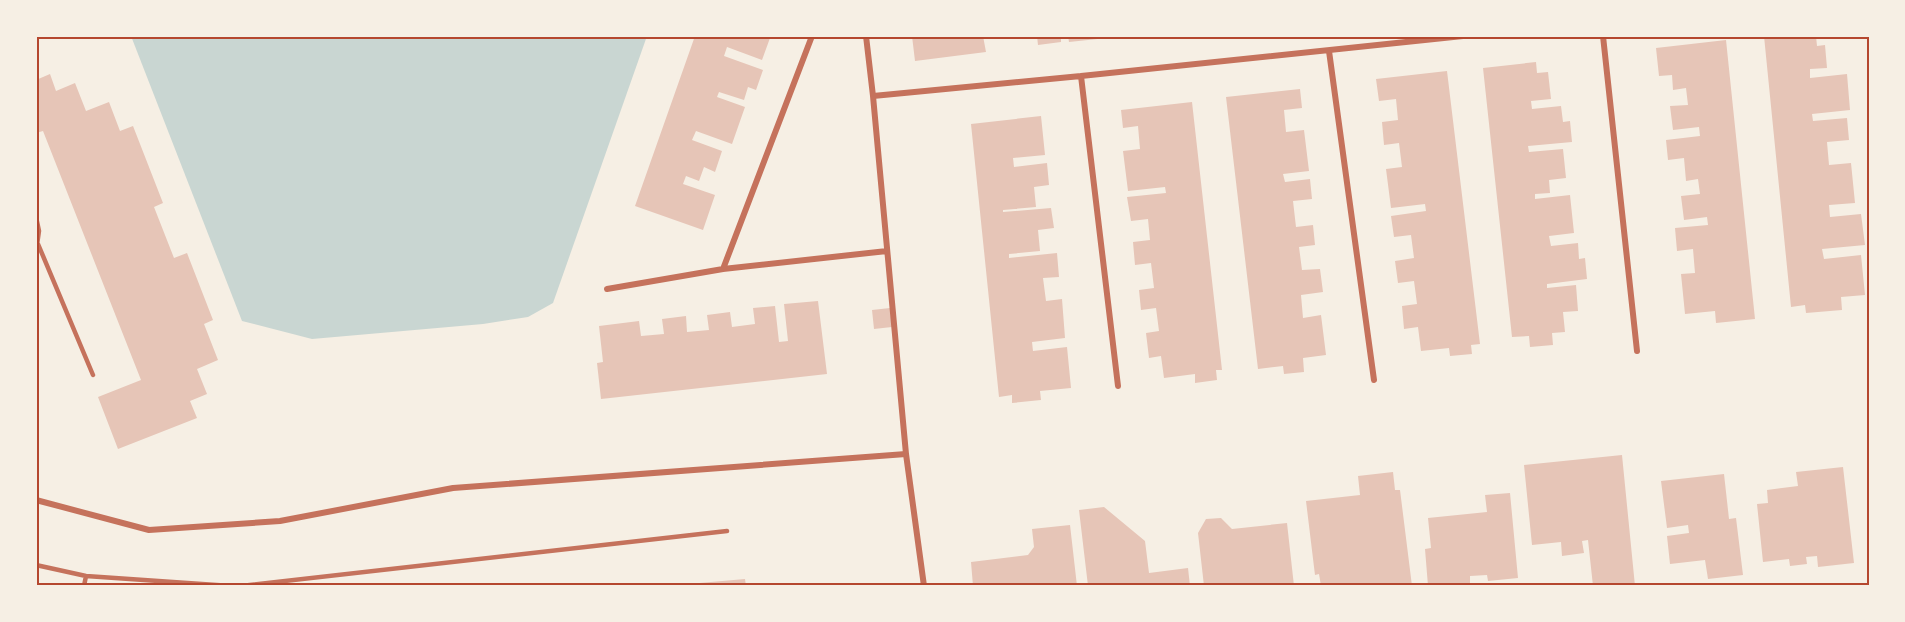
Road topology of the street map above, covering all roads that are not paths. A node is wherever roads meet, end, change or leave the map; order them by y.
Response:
1 (812, 36) edge
2 (866, 36) edge
3 (1463, 36) edge
4 (1603, 36) edge
5 (1329, 51) junction
6 (1080, 76) junction
7 (873, 96) junction
8 (36, 217) edge
9 (37, 246) edge
10 (887, 251) junction
11 (723, 269) junction
12 (607, 289) dead end
13 (1637, 351) dead end
14 (93, 375) dead end
15 (1374, 380) dead end
16 (1118, 386) dead end
17 (906, 454) junction
18 (36, 500) edge
19 (727, 531) dead end
20 (36, 565) edge
21 (86, 576) junction
22 (84, 586) edge
23 (231, 586) edge
24 (241, 586) edge
25 (924, 586) edge

1 - 11 street
2 - 7 street
3 - 5 street
4 - 13 street
5 - 6 street
5 - 15 street
6 - 7 street
6 - 16 street
7 - 10 street
8 - 9 lane
9 - 14 lane
10 - 11 street
10 - 17 street
11 - 12 street
17 - 18 street
17 - 25 street
19 - 24 lane
20 - 21 lane
21 - 22 lane
21 - 23 lane

